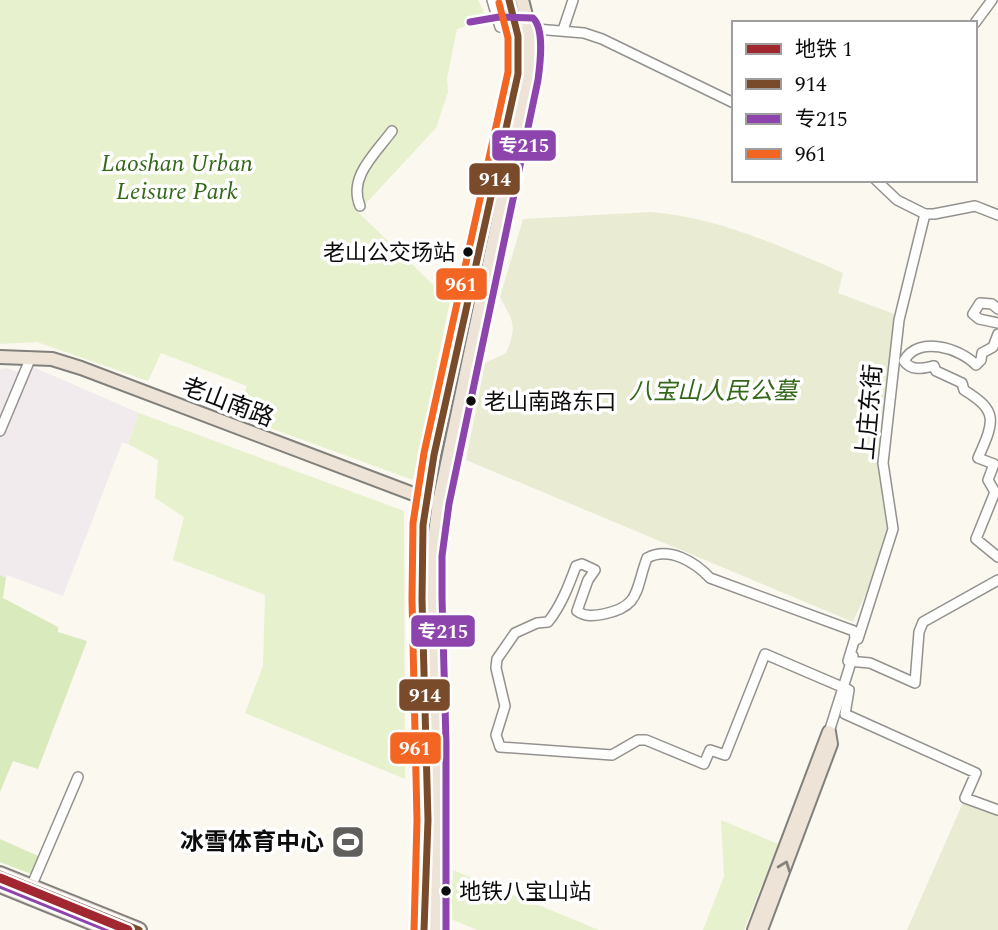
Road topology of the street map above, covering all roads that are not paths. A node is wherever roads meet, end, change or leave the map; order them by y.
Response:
1 (492, 0) edge
2 (509, 0) edge
3 (522, 0) edge
4 (573, 0) edge
5 (992, 0) edge
6 (976, 21) edge
7 (500, 27) dead end
8 (523, 28) junction
9 (563, 30) junction
10 (732, 102) edge
11 (392, 131) dead end
12 (878, 182) edge
13 (360, 206) dead end
14 (925, 214) junction
15 (998, 215) edge
16 (998, 309) edge
17 (998, 323) edge
18 (998, 334) edge
19 (0, 357) edge
20 (30, 357) junction
21 (0, 431) edge
22 (432, 501) junction
23 (998, 557) edge
24 (998, 580) edge
25 (829, 732) junction
26 (78, 777) dead end
27 (998, 810) edge
28 (0, 874) edge
29 (0, 885) edge
30 (31, 887) junction
31 (111, 930) edge
32 (139, 930) edge
33 (425, 930) edge
34 (435, 930) edge
35 (754, 930) edge
36 (761, 930) edge

1 - 7 street
2 - 8 main road
3 - 8 main road
4 - 9 street
5 - 6 street
8 - 9 street
8 - 22 main road
9 - 10 street
11 - 13 street
12 - 14 street
14 - 15 street
14 - 25 street, 上庄东街
16 - 17 street
18 - 23 street
19 - 20 main road, 老山南路
20 - 21 street
20 - 22 main road, 老山南路
22 - 33 main road
22 - 34 main road
24 - 27 street
25 - 35 main road, 上庄东街
36 -> 25 main road, 上庄东街
26 - 30 street
28 - 30 highway
29 - 31 highway
30 - 32 highway

